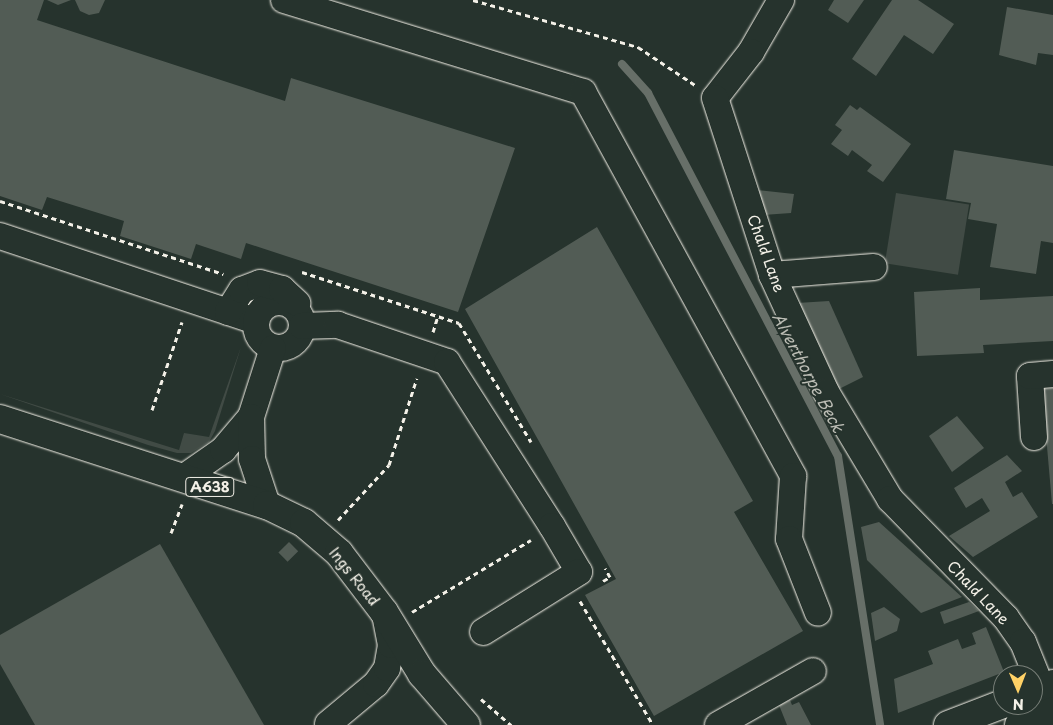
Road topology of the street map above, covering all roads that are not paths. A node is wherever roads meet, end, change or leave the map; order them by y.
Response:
1 (284, 0) edge
2 (781, 0) edge
3 (0, 236) edge
4 (874, 267) dead end
5 (772, 275) junction
6 (228, 312) junction
7 (256, 321) junction
8 (301, 321) junction
9 (273, 348) junction
10 (1053, 374) edge
11 (251, 417) junction
12 (0, 419) edge
13 (1034, 437) dead end
14 (182, 478) junction
15 (266, 505) junction
16 (818, 613) dead end
17 (388, 618) junction
18 (483, 632) dead end
19 (813, 671) dead end
20 (1045, 694) edge
21 (993, 708) edge
22 (328, 724) edge
23 (466, 725) edge
24 (718, 725) edge
25 (948, 725) edge
26 (1019, 725) edge

1 - 16 street
2 - 5 street, Chald Lane
3 - 6 street
4 - 5 street
5 - 20 street, Chald Lane
6 - 7 street
6 - 8 street
7 - 8 street
7 - 9 street
8 - 9 street
8 - 18 street
9 - 11 street
10 - 13 street
11 - 14 street
11 - 15 street
12 - 14 highway, Ings Road / A638
14 - 15 highway, Ings Road / A638
15 - 17 highway, Ings Road / A638
17 - 22 street
17 - 23 highway, Ings Road / A638
19 - 24 street
20 - 26 highway
21 - 25 highway

